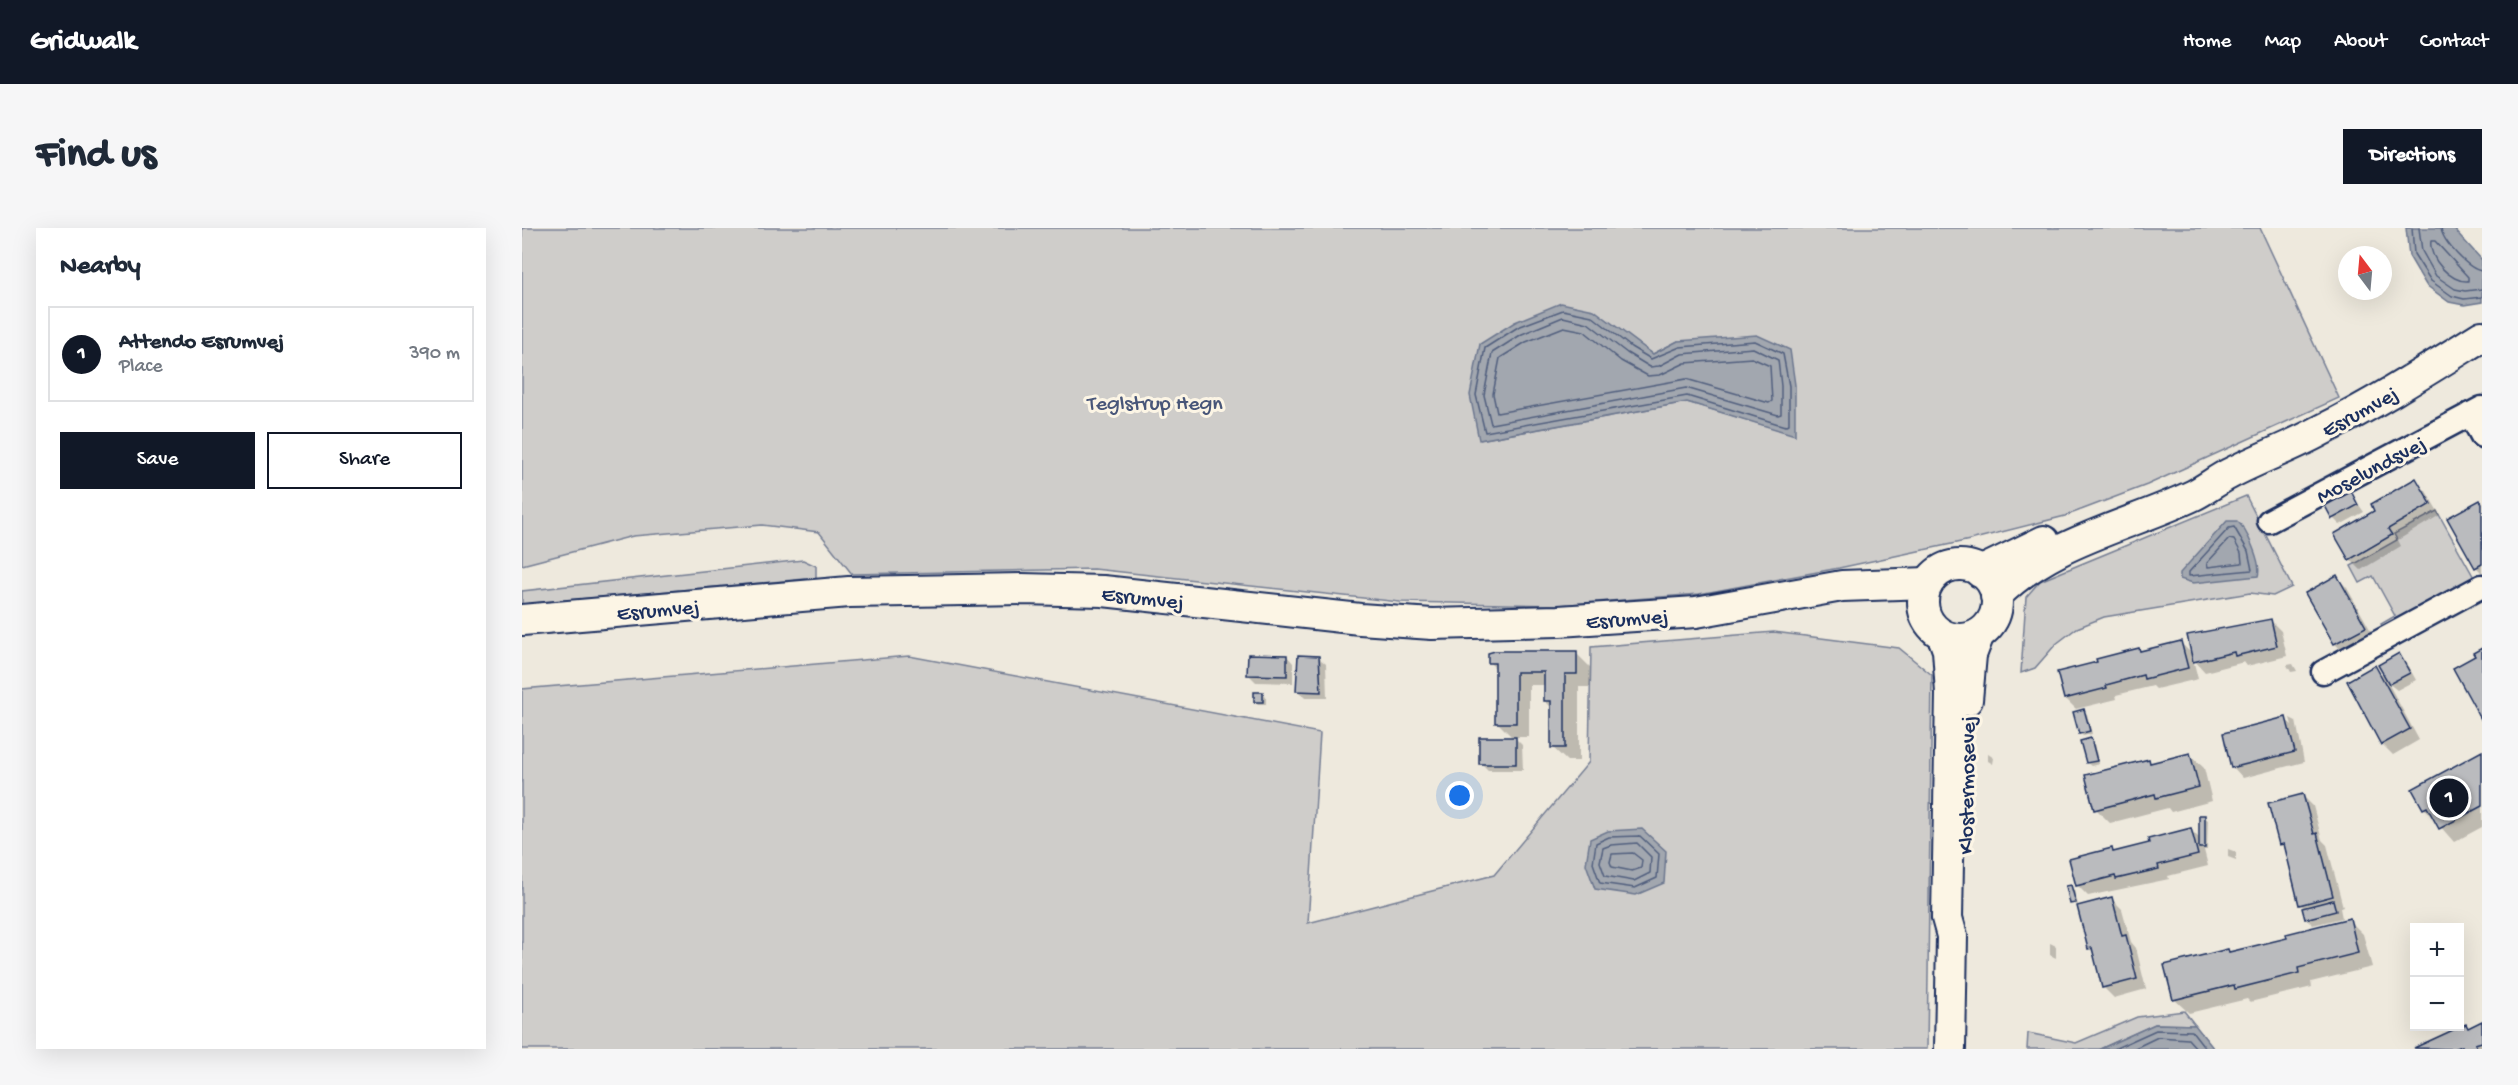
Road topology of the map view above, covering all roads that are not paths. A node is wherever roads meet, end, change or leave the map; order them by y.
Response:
1 (2482, 336) edge
2 (2476, 411) edge
3 (2482, 436) edge
4 (2269, 521) dead end
5 (1988, 584) junction
6 (2482, 586) edge
7 (1926, 597) junction
8 (522, 620) edge
9 (1980, 634) junction
10 (1943, 636) junction
11 (2323, 672) dead end
12 (1952, 936) junction
13 (1950, 1049) edge

1 - 5 main road, Esrumvej
2 - 3 street, Moselundsvej
2 - 4 street, Moselundsvej
5 - 7 main road
5 - 9 main road
6 - 11 street
7 - 8 main road, Esrumvej
7 - 10 main road
9 - 10 main road
9 - 12 main road, Klostermosevej
10 - 12 main road, Klostermosevej
12 - 13 main road, Klostermosevej

